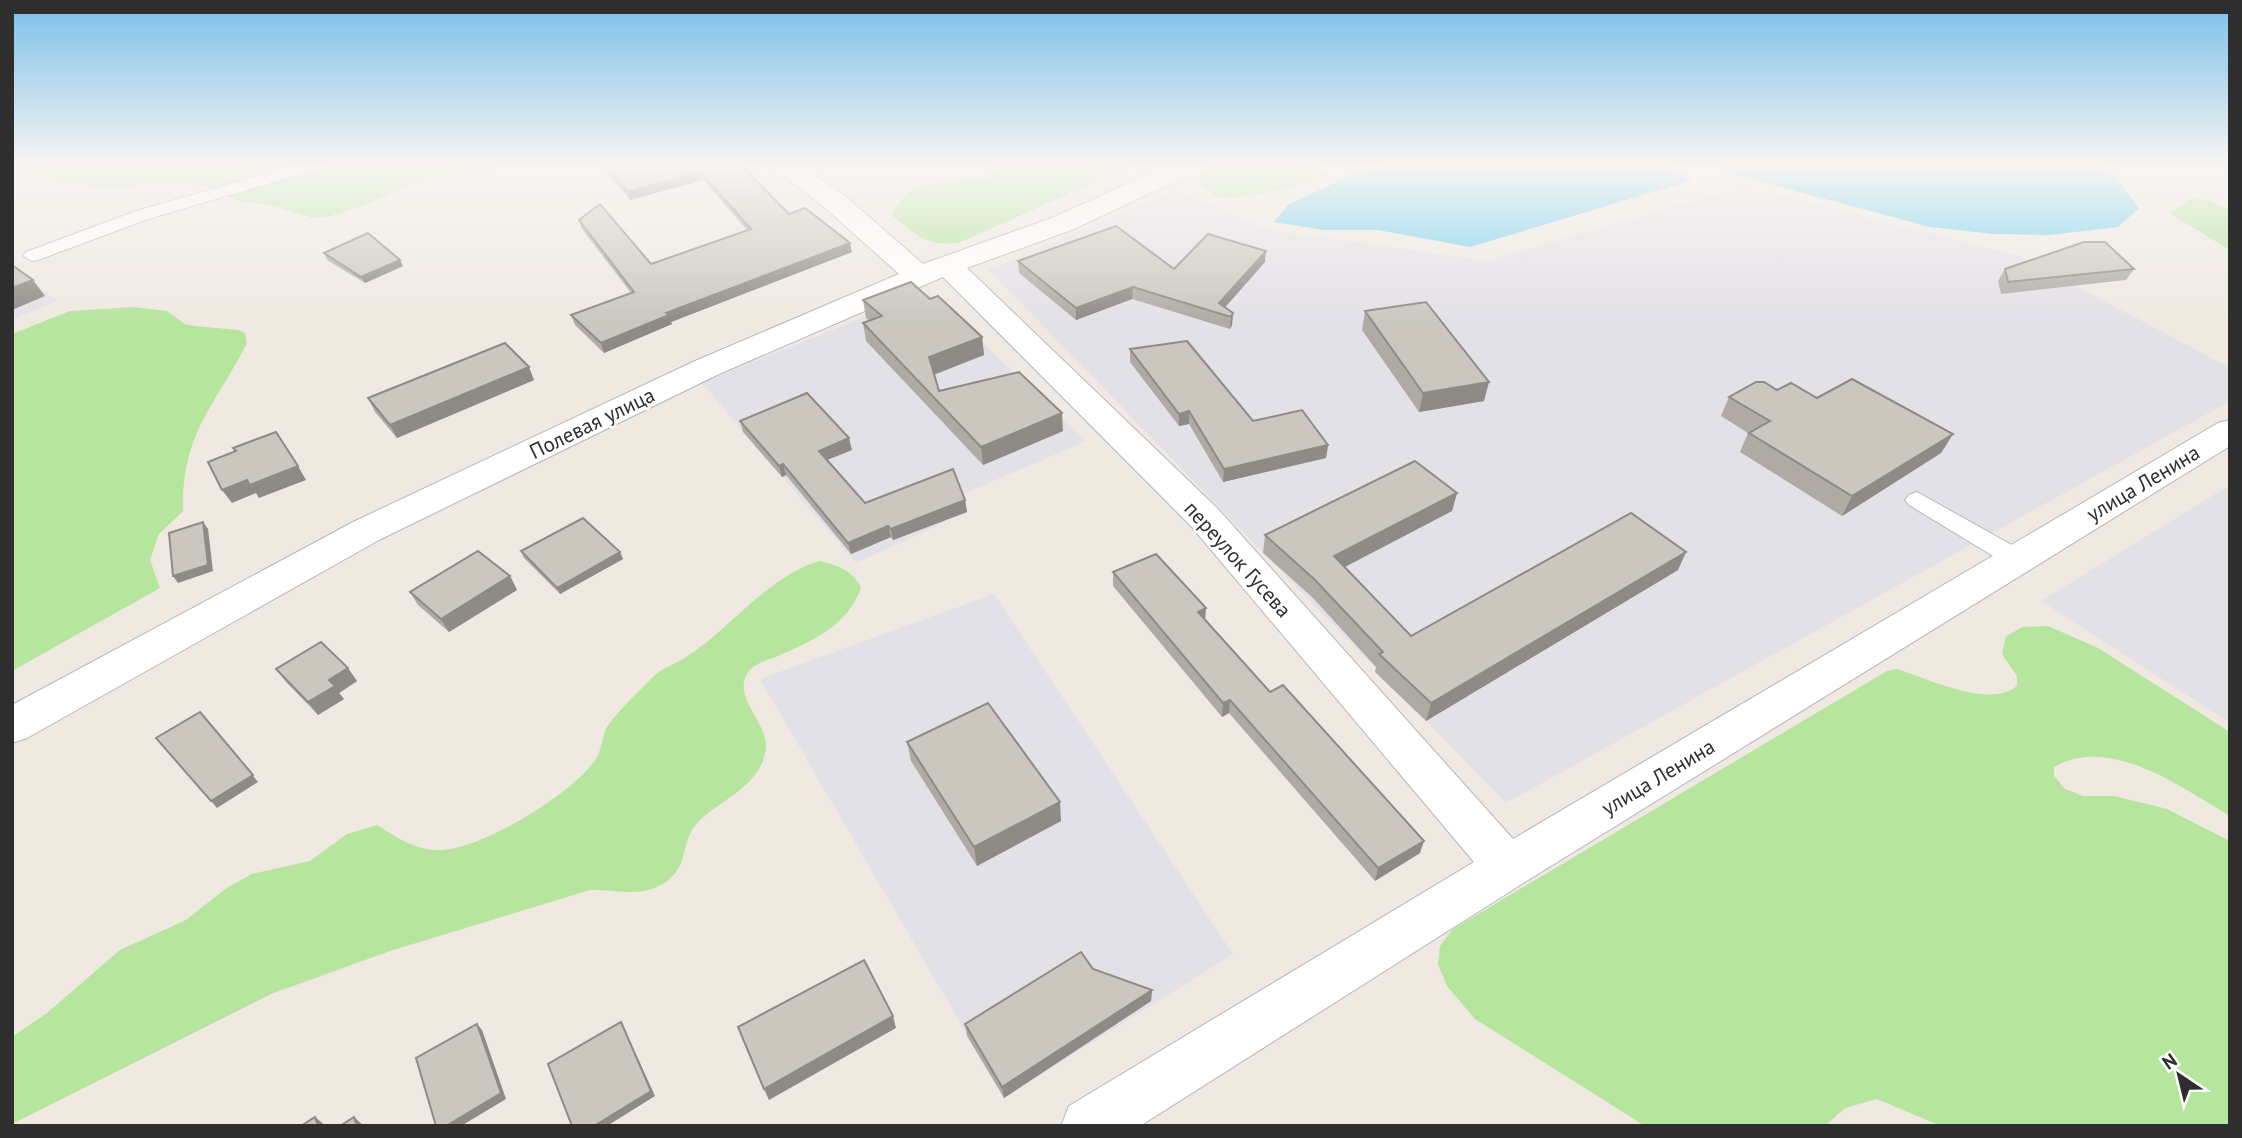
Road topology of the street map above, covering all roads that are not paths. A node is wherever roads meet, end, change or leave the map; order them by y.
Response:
1 (136, 217) edge
2 (857, 217) edge
3 (1077, 217) edge
4 (32, 256) dead end
5 (934, 272) junction
6 (2230, 431) edge
7 (1917, 500) dead end
8 (2017, 559) junction
9 (12, 726) edge
10 (1508, 867) junction
11 (1089, 1126) edge

1 - 4 lane
2 - 5 street, переулок Гусева
3 - 5 street, Полевая улица
5 - 9 street, Полевая улица
5 - 10 street, переулок Гусева
6 - 8 street, улица Ленина
7 - 8 lane
8 - 10 street, улица Ленина
10 - 11 street, улица Ленина

